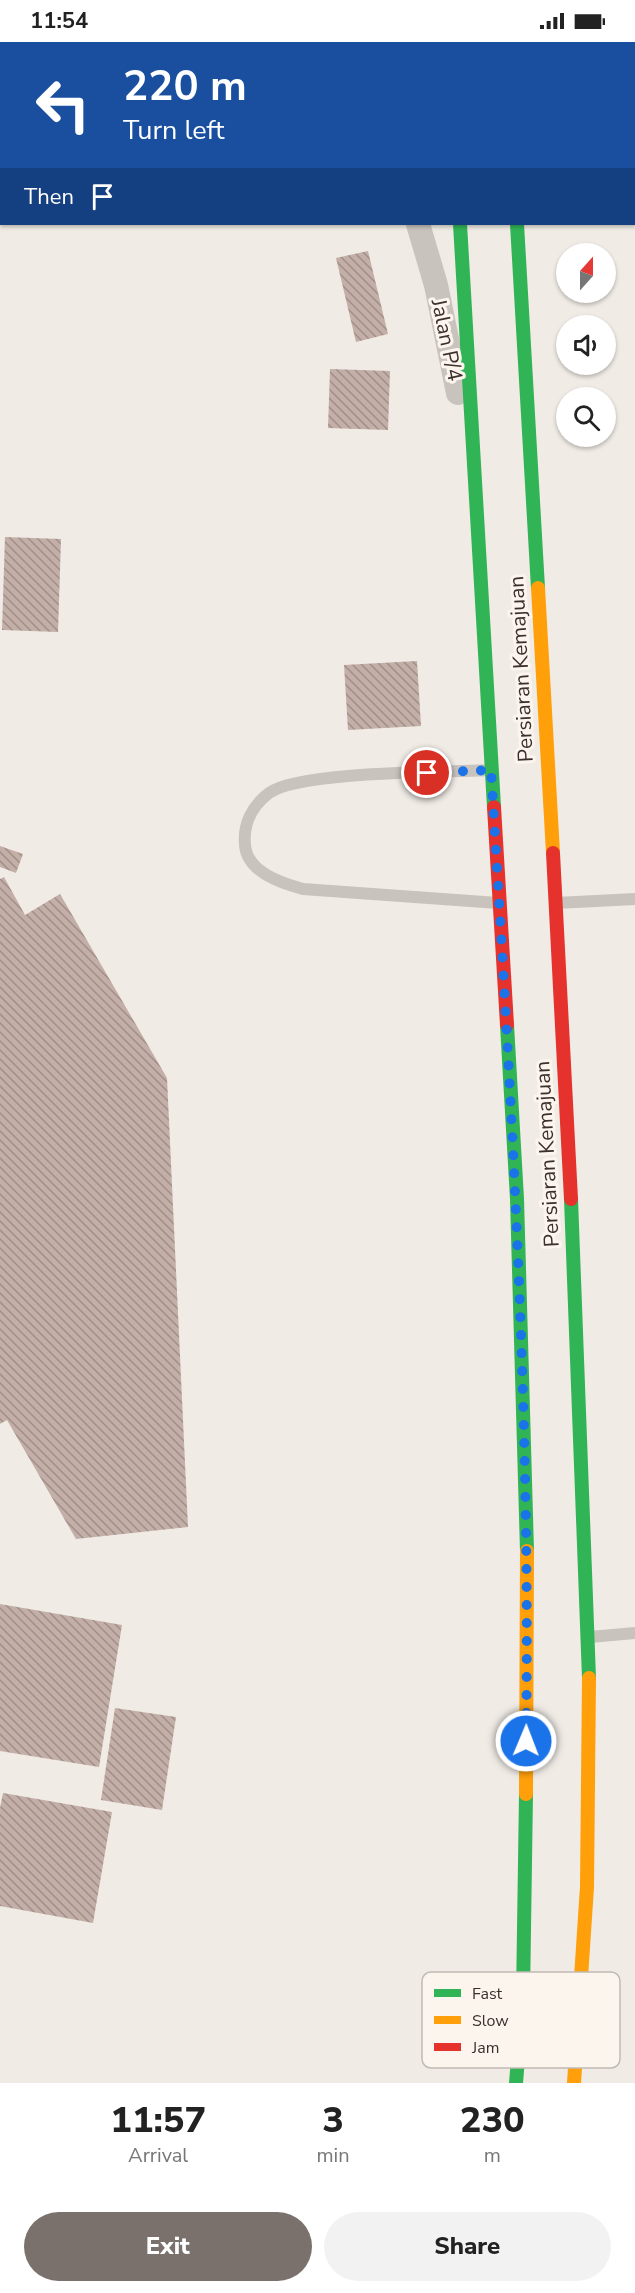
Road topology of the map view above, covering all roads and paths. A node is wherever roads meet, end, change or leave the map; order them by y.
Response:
1 (418, 225) edge
2 (459, 225) edge
3 (517, 225) edge
4 (472, 457) junction
5 (491, 770) junction
6 (635, 899) edge
7 (499, 903) junction
8 (555, 903) junction
9 (635, 1632) edge
10 (590, 1637) junction
11 (523, 1972) edge
12 (582, 1972) edge
13 (517, 2068) edge
14 (575, 2068) edge
15 (516, 2083) edge
16 (574, 2083) edge

1 - 4 street, Jalan P/4
2 - 4 main road, Persiaran Kemajuan
3 - 8 main road, Persiaran Kemajuan
4 - 5 main road, Persiaran Kemajuan
5 - 7 main road, Persiaran Kemajuan
5 - 7 lane
6 - 8 lane
7 - 11 main road, Persiaran Kemajuan
8 - 10 main road, Persiaran Kemajuan
9 - 10 lane
10 - 12 main road, Persiaran Kemajuan
13 - 15 main road, Persiaran Kemajuan
14 - 16 main road, Persiaran Kemajuan

